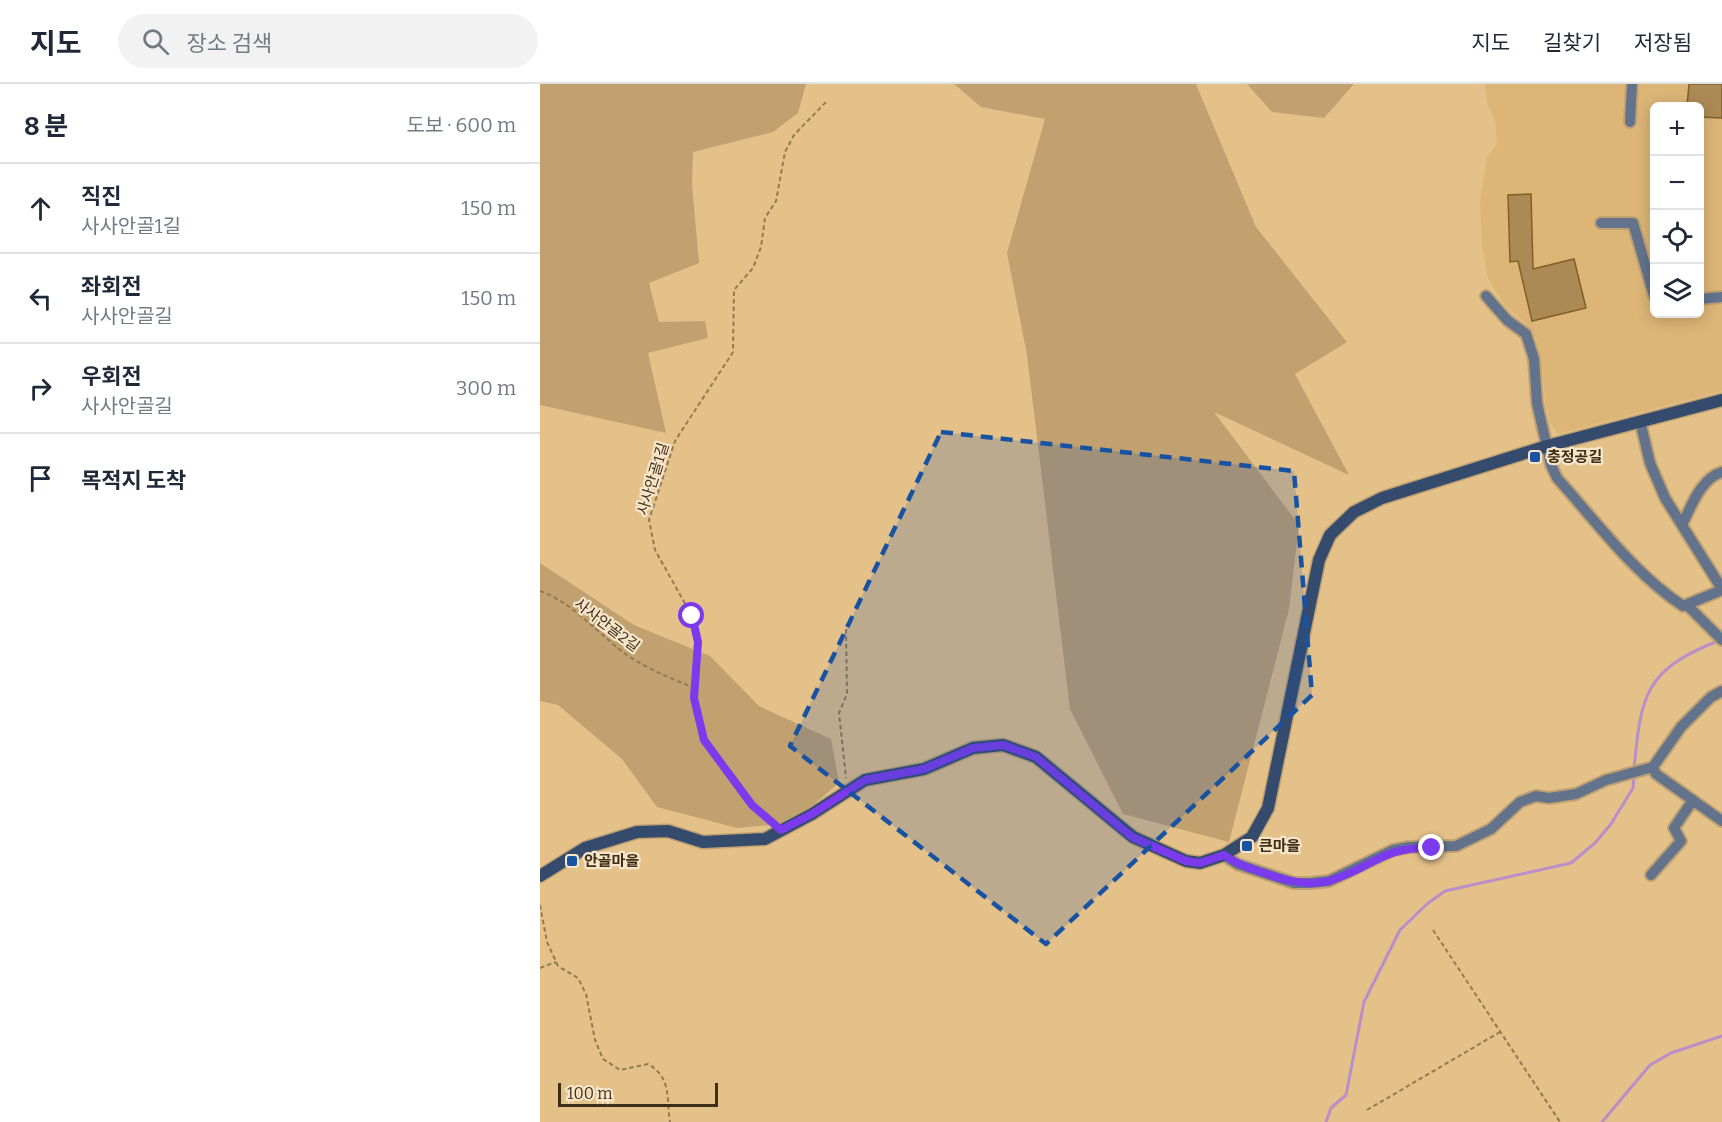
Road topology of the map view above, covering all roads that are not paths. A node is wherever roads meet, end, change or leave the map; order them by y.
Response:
1 (1632, 84) edge
2 (1630, 122) dead end
3 (1601, 223) dead end
4 (1650, 282) edge
5 (1486, 296) dead end
6 (1722, 297) edge
7 (1704, 299) edge
8 (1722, 400) edge
9 (1640, 421) junction
10 (1547, 446) junction
11 (1722, 472) edge
12 (1682, 525) junction
13 (1722, 590) edge
14 (1687, 605) junction
15 (1722, 640) edge
16 (1722, 691) edge
17 (1648, 768) junction
18 (1693, 800) junction
19 (1722, 821) edge
20 (1224, 855) junction
21 (1651, 875) dead end
22 (540, 876) edge

1 - 2 street
3 - 4 street
5 - 10 street
6 - 7 street
8 - 9 street
9 - 10 street
9 - 12 street
10 - 14 street
10 - 20 street
11 - 12 street
12 - 13 street
13 - 14 street
14 - 15 street
16 - 17 street
17 - 18 street
17 - 20 street
18 - 19 street
18 - 21 street
20 - 22 street

